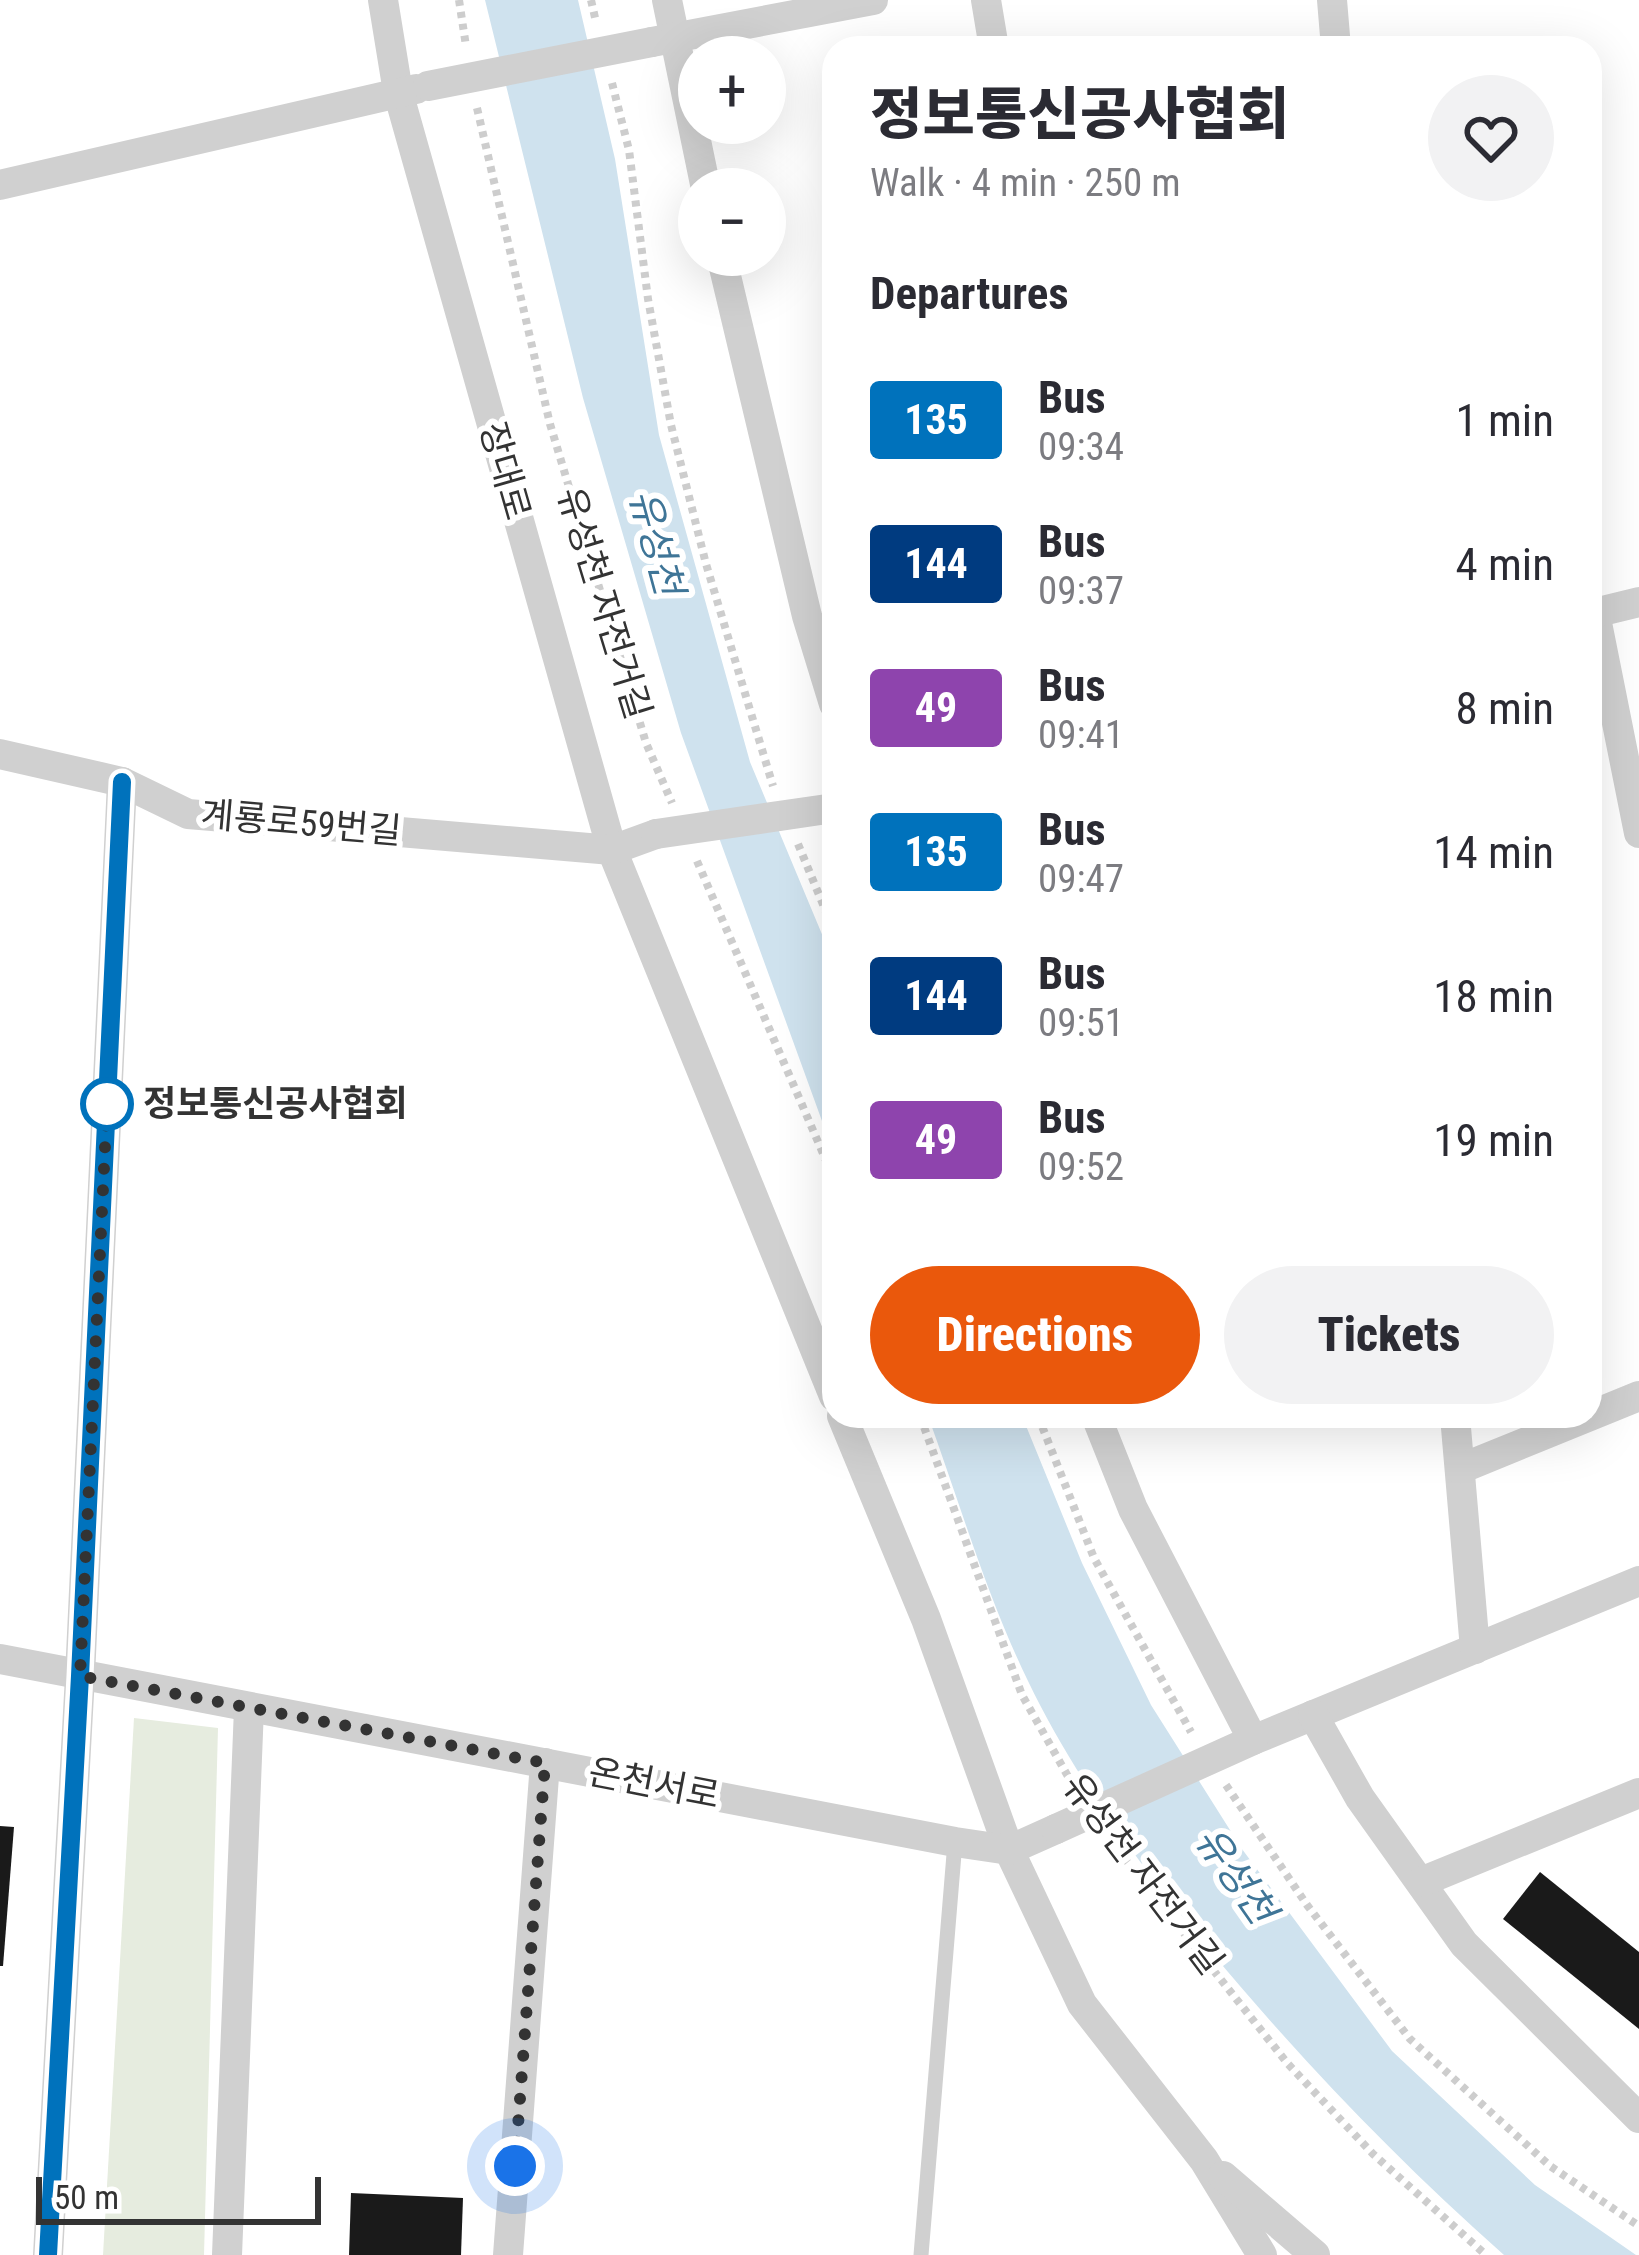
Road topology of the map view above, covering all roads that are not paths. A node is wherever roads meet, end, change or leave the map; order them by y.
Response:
1 (382, 0) edge
2 (667, 0) edge
3 (873, 0) edge
4 (986, 0) edge
5 (1332, 0) edge
6 (992, 36) edge
7 (1335, 36) edge
8 (663, 40) junction
9 (413, 89) junction
10 (700, 168) edge
11 (0, 185) edge
12 (726, 276) edge
13 (1639, 602) edge
14 (1602, 612) edge
15 (1602, 657) edge
16 (822, 665) edge
17 (0, 754) edge
18 (122, 782) junction
19 (822, 810) edge
20 (1639, 833) edge
21 (612, 850) junction
22 (822, 1366) edge
23 (1639, 1396) edge
24 (1602, 1411) edge
25 (847, 1428) edge
26 (1101, 1428) edge
27 (1456, 1428) edge
28 (1561, 1428) edge
29 (1460, 1469) junction
30 (1639, 1581) edge
31 (1475, 1649) junction
32 (0, 1659) edge
33 (80, 1676) junction
34 (249, 1708) junction
35 (1313, 1715) junction
36 (1253, 1740) junction
37 (545, 1763) junction
38 (1639, 1793) edge
39 (955, 1842) junction
40 (1009, 1850) junction
41 (1420, 1882) junction
42 (1639, 2118) edge
43 (1204, 2161) junction
44 (48, 2255) edge
45 (227, 2255) edge
46 (508, 2255) edge
47 (921, 2255) edge
48 (1262, 2255) edge
49 (1315, 2255) edge

1 - 9 street, 장대로
2 - 8 street
3 - 8 street
4 - 6 street
5 - 7 street
8 - 9 street, bridge
8 - 10 street
9 - 11 street
9 - 21 street, 장대로
12 - 16 street
13 - 14 street
15 - 20 street
17 - 18 street, 계룡로59번길
18 - 21 street, 계룡로59번길
18 - 33 street
19 - 21 street, bridge
21 - 22 street
23 - 24 street
25 - 40 street
26 - 36 street
27 - 29 street
28 - 29 street
29 - 31 street
30 - 31 street
31 - 35 street
32 - 33 street, 온천서로
33 - 34 street, 온천서로
33 - 44 street
34 - 37 street, 온천서로
34 - 45 street
35 - 36 street
35 - 41 street
36 - 40 street, bridge
37 - 39 street, 온천서로
37 - 46 street
38 - 41 street
39 - 40 street, 온천서로
39 - 47 lane
40 - 43 street
41 - 42 street
43 - 48 street
43 - 49 street

